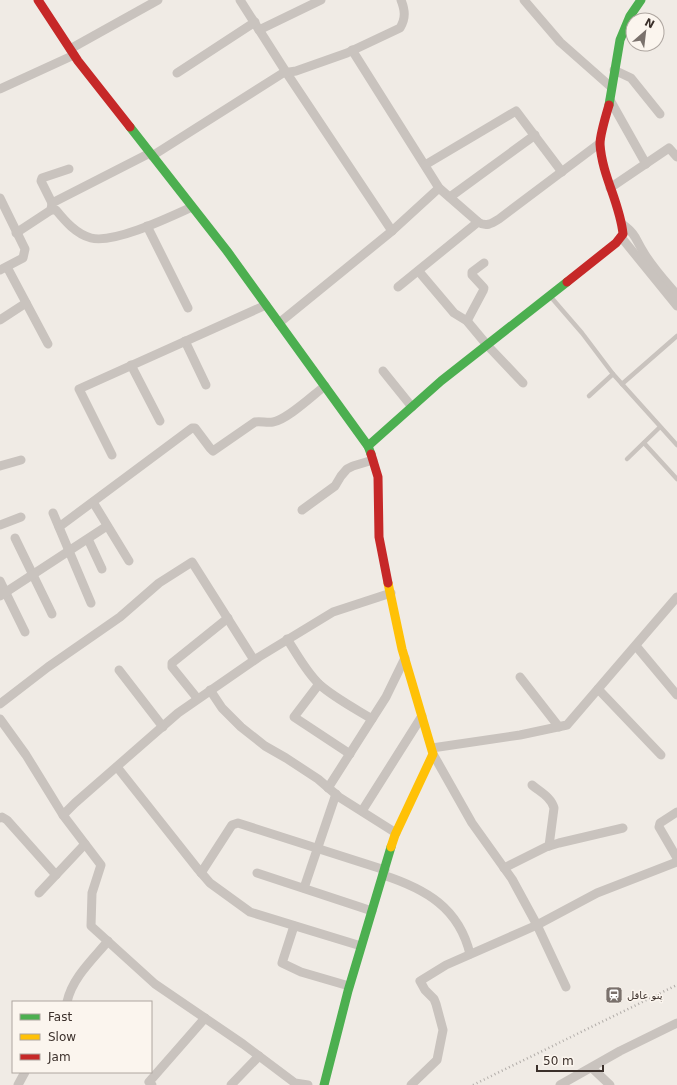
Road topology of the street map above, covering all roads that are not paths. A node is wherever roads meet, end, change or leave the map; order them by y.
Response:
1 (38, 0) edge
2 (158, 0) edge
3 (240, 0) edge
4 (321, 0) edge
5 (401, 0) edge
6 (524, 0) edge
7 (639, 1) edge
8 (257, 26) junction
9 (352, 50) junction
10 (72, 52) junction
11 (614, 70) junction
12 (286, 72) junction
13 (177, 73) dead end
14 (611, 88) junction
15 (0, 89) edge
16 (610, 100) junction
17 (660, 114) dead end
18 (535, 135) junction
19 (600, 143) junction
20 (151, 154) junction
21 (677, 157) edge
22 (646, 164) junction
23 (425, 165) junction
24 (69, 169) dead end
25 (562, 172) junction
26 (439, 188) junction
27 (610, 188) junction
28 (450, 197) junction
29 (0, 198) edge
30 (51, 207) junction
31 (192, 207) junction
32 (478, 222) junction
33 (622, 224) junction
34 (147, 226) junction
35 (392, 231) junction
36 (16, 233) junction
37 (621, 237) junction
38 (484, 263) dead end
39 (3, 268) edge
40 (421, 274) dead end
41 (398, 287) dead end
42 (677, 295) edge
43 (550, 296) junction
44 (26, 303) junction
45 (266, 306) junction
46 (677, 306) edge
47 (188, 308) dead end
48 (0, 320) edge
49 (467, 321) junction
50 (279, 323) junction
51 (677, 336) edge
52 (185, 341) junction
53 (48, 344) dead end
54 (487, 345) junction
55 (131, 365) junction
56 (383, 371) dead end
57 (613, 374) junction
58 (523, 383) dead end
59 (622, 384) junction
60 (206, 385) dead end
61 (325, 386) junction
62 (589, 396) dead end
63 (412, 407) junction
64 (160, 421) dead end
65 (660, 427) junction
66 (644, 443) junction
67 (677, 445) edge
68 (368, 446) junction
69 (112, 455) dead end
70 (627, 459) dead end
71 (21, 460) dead end
72 (373, 460) junction
73 (0, 466) edge
74 (677, 479) edge
75 (93, 502) junction
76 (302, 510) dead end
77 (53, 513) dead end
78 (21, 517) dead end
79 (0, 525) edge
80 (107, 526) junction
81 (59, 527) junction
82 (15, 538) dead end
83 (88, 539) junction
84 (70, 551) junction
85 (129, 561) dead end
86 (102, 569) dead end
87 (32, 574) junction
88 (0, 581) edge
89 (390, 593) junction
90 (2, 594) edge
91 (91, 603) dead end
92 (675, 603) edge
93 (52, 614) dead end
94 (228, 618) junction
95 (25, 632) dead end
96 (287, 639) junction
97 (636, 646) junction
98 (405, 658) junction
99 (254, 660) junction
100 (119, 670) dead end
101 (520, 677) dead end
102 (319, 684) junction
103 (598, 689) junction
104 (210, 690) junction
105 (677, 696) edge
106 (197, 698) junction
107 (0, 704) edge
108 (422, 716) junction
109 (0, 719) edge
110 (372, 719) junction
111 (163, 727) junction
112 (559, 727) junction
113 (432, 751) junction
114 (350, 754) junction
115 (661, 755) dead end
116 (117, 767) junction
117 (532, 785) dead end
118 (332, 791) junction
119 (362, 811) junction
120 (677, 812) edge
121 (63, 815) junction
122 (0, 818) edge
123 (624, 828) dead end
124 (396, 833) junction
125 (85, 844) junction
126 (549, 846) junction
127 (318, 849) junction
128 (677, 858) edge
129 (677, 862) edge
130 (504, 868) junction
131 (201, 873) junction
132 (257, 873) dead end
133 (384, 873) junction
134 (56, 875) junction
135 (304, 888) junction
136 (39, 893) dead end
137 (372, 911) junction
138 (537, 925) junction
139 (294, 926) junction
140 (108, 941) junction
141 (361, 946) junction
142 (470, 954) junction
143 (349, 986) junction
144 (566, 987) dead end
145 (67, 1001) edge
146 (205, 1018) junction
147 (677, 1023) edge
148 (259, 1056) junction
149 (592, 1068) junction
150 (24, 1073) edge
151 (294, 1084) edge
152 (18, 1085) edge
153 (152, 1085) edge
154 (231, 1085) edge
155 (308, 1085) edge
156 (324, 1085) edge
157 (411, 1085) edge
158 (560, 1085) edge
159 (610, 1085) edge

1 - 10 street
2 - 10 street
3 - 8 street
4 - 8 street
5 - 9 street
6 - 14 street
7 - 11 street
8 - 12 street
8 - 13 street
9 - 12 street
9 - 23 street
10 - 15 street
10 - 20 street
11 - 14 street
11 - 17 street
12 - 20 street
12 - 35 street
14 - 16 street
16 - 19 street
16 - 22 street
18 - 23 street
18 - 25 street
18 - 28 street
19 - 25 street
19 - 27 street
20 - 30 street
20 - 31 street
21 - 22 street
22 - 27 street
23 - 26 street
24 - 30 street
25 - 32 street
26 - 28 street
26 - 35 street
27 - 33 street
28 - 32 street
29 - 36 street
30 - 34 street
30 - 36 street
31 - 34 street
31 - 45 street
32 - 41 street
33 - 37 street
33 - 42 street
34 - 47 street
35 - 50 street
36 - 39 street
37 - 43 street
37 - 46 street
38 - 49 street
39 - 44 street
40 - 49 street
43 - 54 street
43 - 57 lane
44 - 48 street
44 - 53 street
45 - 50 street
45 - 52 street
49 - 54 street
50 - 61 street
51 - 59 lane
52 - 55 street
52 - 60 street
54 - 58 street
54 - 63 street
55 - 64 street
55 - 69 street
56 - 63 street
57 - 59 lane
57 - 62 lane
59 - 65 lane
61 - 68 street
61 - 75 street
63 - 68 street
65 - 66 lane
65 - 67 lane
66 - 70 lane
66 - 74 lane
68 - 72 street
71 - 73 street
72 - 76 street
72 - 89 street
75 - 80 street
75 - 81 street
77 - 81 street
78 - 79 street
80 - 83 street
80 - 85 street
81 - 84 street
82 - 87 street
83 - 84 street
83 - 86 street
84 - 87 street
84 - 91 street
87 - 90 street
87 - 93 street
88 - 90 street
89 - 96 street
89 - 98 street
90 - 95 street
92 - 97 street
94 - 99 street
94 - 106 street
94 - 107 street
96 - 99 street
96 - 102 street
97 - 103 street
97 - 105 street
98 - 108 street
98 - 110 street
99 - 104 street
100 - 111 street
101 - 112 street
102 - 110 street
102 - 114 street
103 - 112 street
103 - 115 street
104 - 106 street
104 - 118 street
106 - 111 street
108 - 113 street
108 - 119 street
109 - 121 street
110 - 114 street
111 - 116 street
112 - 113 street
113 - 124 street
113 - 130 street
114 - 118 street
116 - 121 street
116 - 131 street
117 - 126 street
118 - 119 street
118 - 127 street
119 - 124 street
120 - 128 street
121 - 125 street
122 - 134 street
123 - 126 street
124 - 133 street
125 - 134 street
125 - 140 street
126 - 130 street
127 - 131 street
127 - 133 street
127 - 135 street
129 - 138 street
130 - 138 street
131 - 139 street
132 - 135 street
133 - 137 street
133 - 142 street
134 - 136 street
135 - 137 street
137 - 141 street
138 - 142 street
138 - 144 street
139 - 141 street
139 - 143 street
140 - 145 street
140 - 146 street
141 - 143 street
142 - 157 street
143 - 156 street
146 - 148 street
146 - 153 street
147 - 149 street
148 - 151 street
148 - 154 street
149 - 158 street
149 - 159 street
150 - 152 street
151 - 155 street

